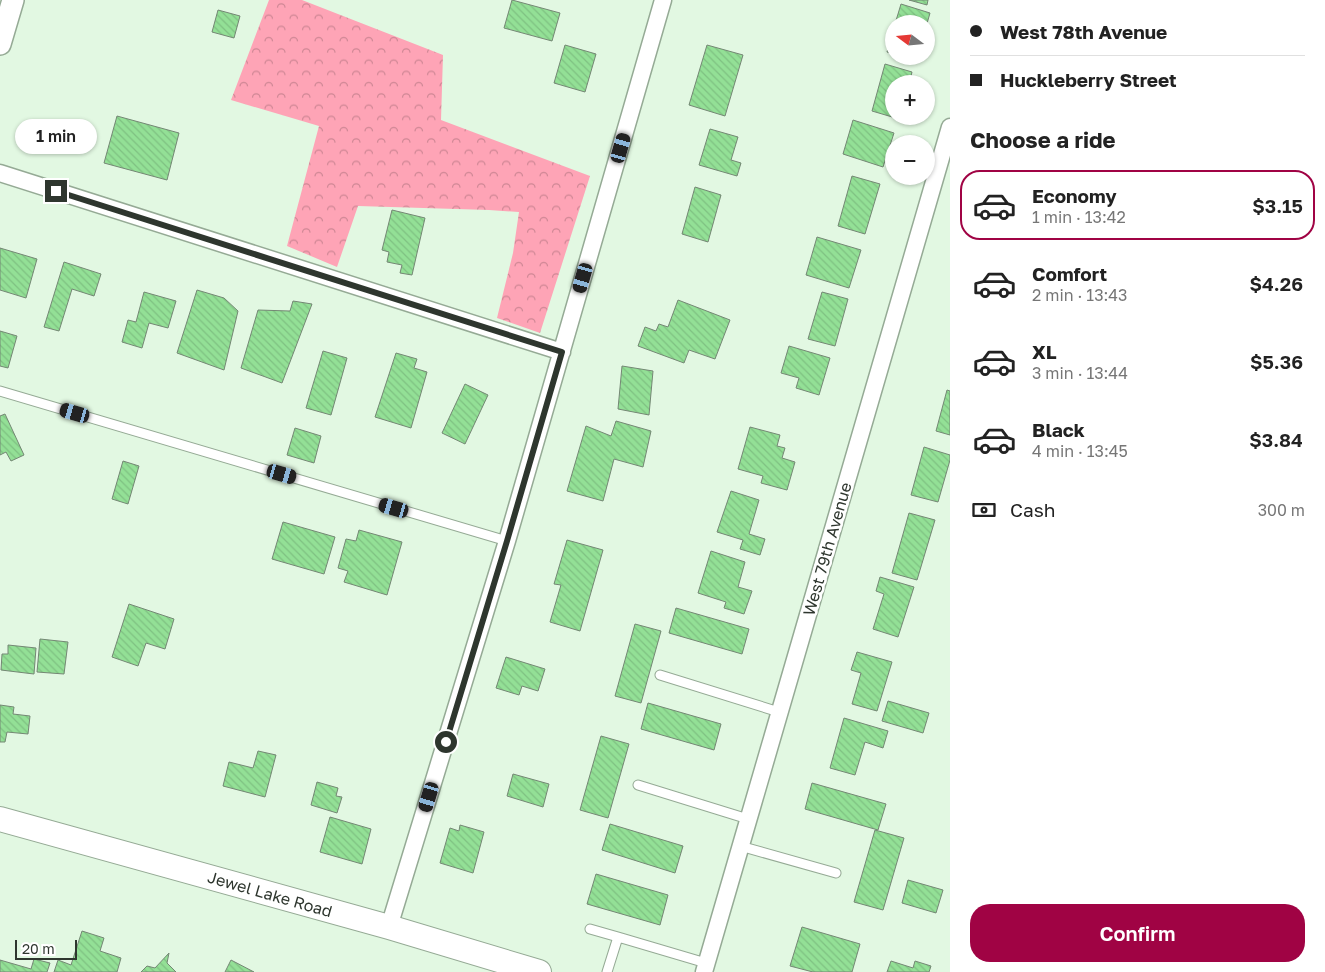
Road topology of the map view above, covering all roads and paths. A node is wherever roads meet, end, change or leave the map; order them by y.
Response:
1 (13, 0) edge
2 (663, 0) edge
3 (0, 44) edge
4 (950, 127) edge
5 (0, 173) edge
6 (562, 352) junction
7 (0, 391) edge
8 (507, 541) junction
9 (660, 676) dead end
10 (779, 712) junction
11 (638, 786) dead end
12 (0, 819) edge
13 (748, 819) junction
14 (740, 846) junction
15 (836, 873) dead end
16 (389, 927) junction
17 (590, 929) dead end
18 (618, 937) junction
19 (705, 967) edge
20 (539, 972) edge
21 (607, 972) edge

1 - 3 street
2 - 6 street
4 - 10 street, West 79th Avenue
5 - 6 street
6 - 8 street
7 - 8 lane
8 - 16 street
9 - 10 lane
10 - 13 street, West 79th Avenue
11 - 13 lane
12 - 16 main road, Jewel Lake Road
13 - 14 street, West 79th Avenue
14 - 15 lane
14 - 19 street, West 79th Avenue
16 - 20 main road, Jewel Lake Road
17 - 18 lane
18 - 19 lane
18 - 21 lane

